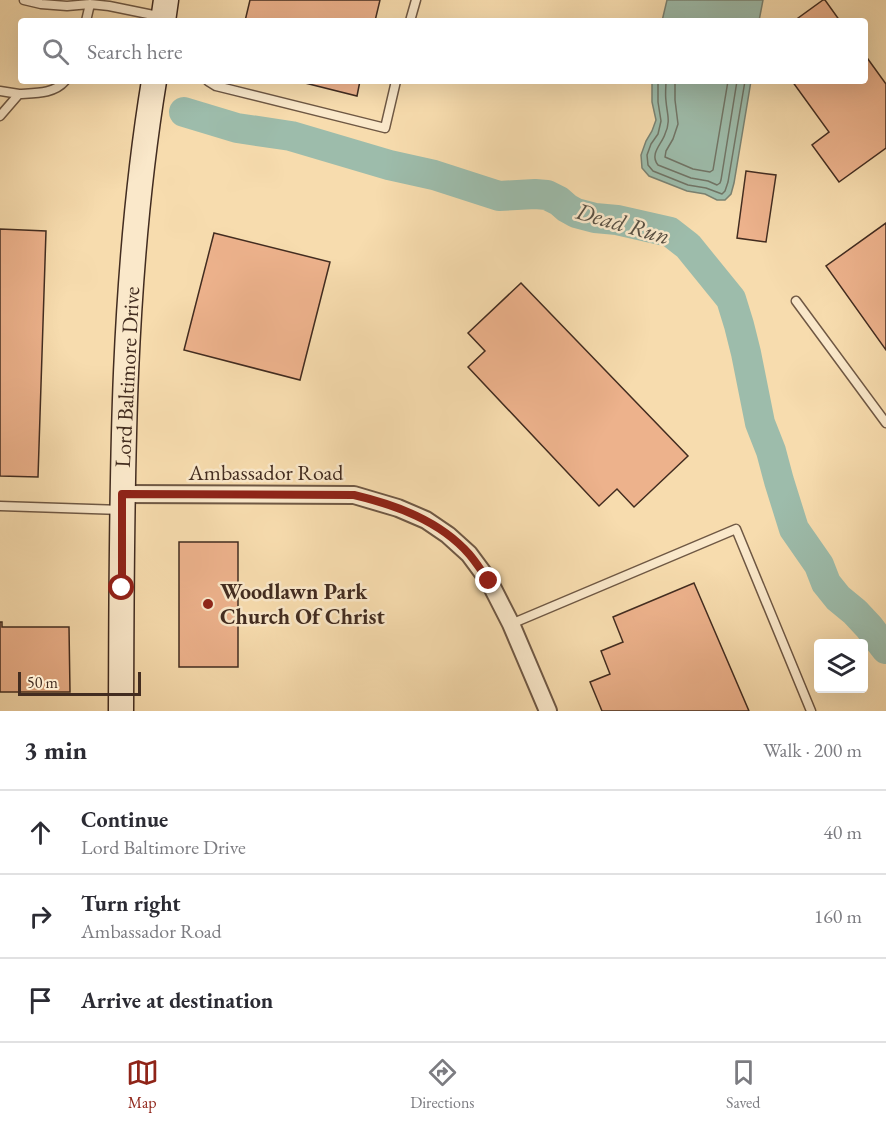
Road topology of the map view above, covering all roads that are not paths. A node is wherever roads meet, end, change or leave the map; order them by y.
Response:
1 (24, 0) edge
2 (416, 0) edge
3 (90, 4) junction
4 (164, 13) edge
5 (87, 18) edge
6 (412, 18) edge
7 (63, 84) edge
8 (154, 84) edge
9 (213, 84) edge
10 (395, 84) edge
11 (0, 91) edge
12 (19, 94) junction
13 (0, 116) edge
14 (796, 301) dead end
15 (886, 423) edge
16 (122, 502) junction
17 (0, 506) edge
18 (511, 624) junction
19 (121, 711) edge
20 (548, 711) edge
21 (811, 711) edge

1 - 3 lane
2 - 6 lane
3 - 4 lane
3 - 5 lane
7 - 12 lane
8 - 16 main road, Lord Baltimore Drive
9 - 10 lane
11 - 12 lane
12 - 13 lane
14 - 15 lane
16 - 17 lane
16 - 18 street, Ambassador Road
16 - 19 main road, Lord Baltimore Drive
18 - 20 street, Ambassador Road
18 - 21 lane

